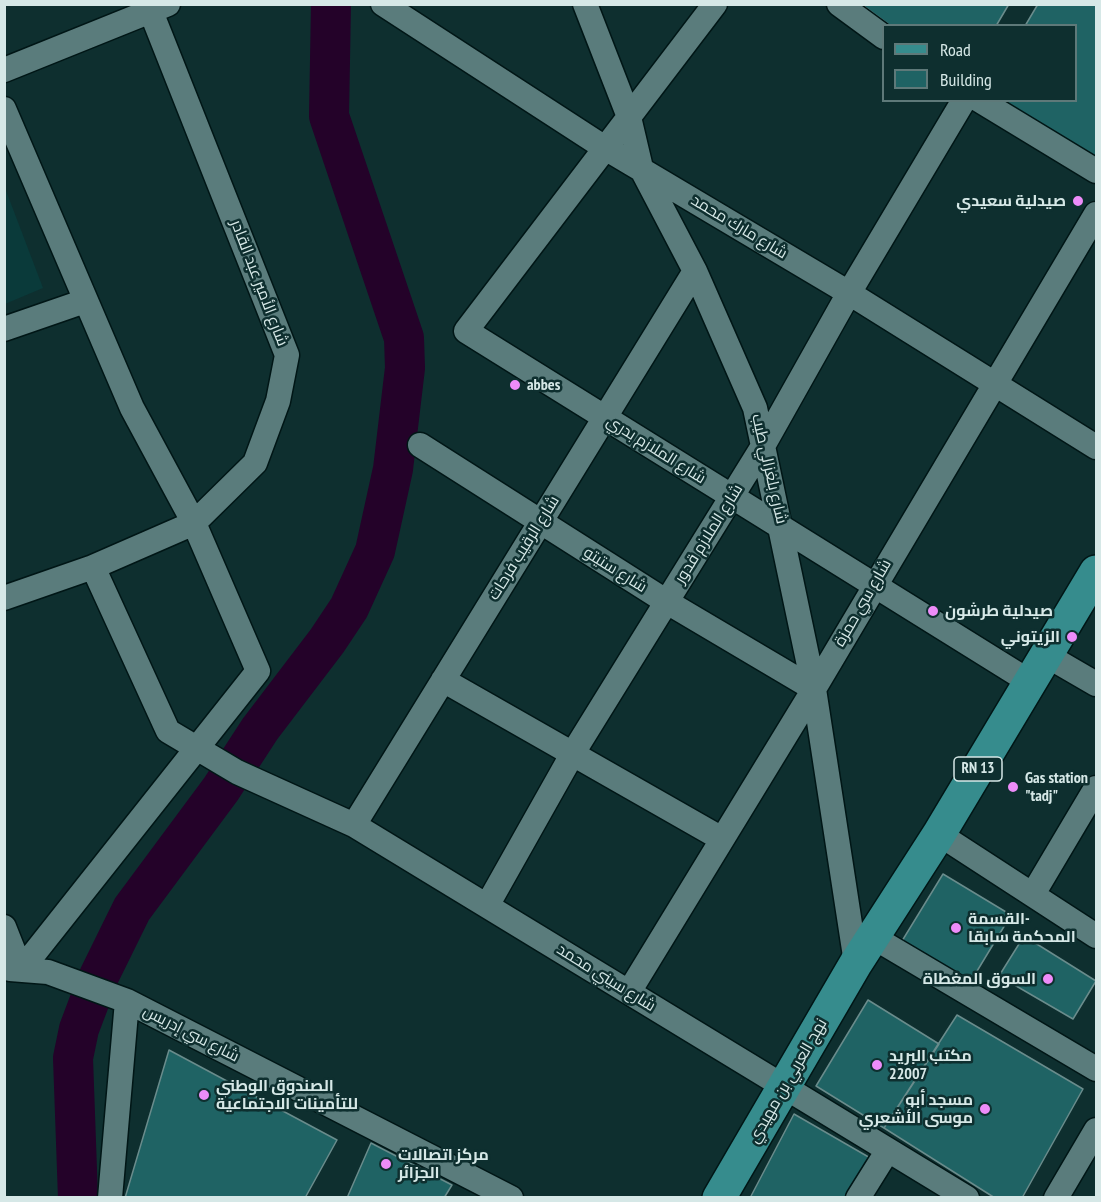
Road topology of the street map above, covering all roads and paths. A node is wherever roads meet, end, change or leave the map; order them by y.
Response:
1 (383, 4) edge
2 (585, 4) edge
3 (715, 4) edge
4 (839, 4) edge
5 (156, 7) edge
6 (417, 13) edge
7 (882, 36) edge
8 (4, 70) edge
9 (963, 102) edge
10 (982, 102) edge
11 (4, 109) edge
12 (629, 117) junction
13 (605, 148) junction
14 (641, 168) junction
15 (1096, 171) edge
16 (1096, 214) edge
17 (695, 271) junction
18 (849, 293) junction
19 (85, 301) junction
20 (4, 329) edge
21 (995, 384) junction
22 (604, 417) junction
23 (420, 445) dead end
24 (763, 446) junction
25 (1096, 447) edge
26 (732, 497) junction
27 (194, 523) junction
28 (540, 523) junction
29 (782, 528) junction
30 (93, 567) junction
31 (1096, 572) edge
32 (873, 585) junction
33 (4, 598) edge
34 (667, 602) junction
35 (1038, 669) junction
36 (443, 680) junction
37 (1096, 684) edge
38 (814, 689) junction
39 (195, 747) junction
40 (573, 753) junction
41 (1096, 788) edge
42 (354, 825) junction
43 (939, 834) junction
44 (722, 839) junction
45 (1033, 894) junction
46 (488, 904) junction
47 (4, 927) edge
48 (1096, 936) edge
49 (865, 950) junction
50 (13, 969) edge
51 (629, 992) junction
52 (127, 1002) junction
53 (1096, 1069) edge
54 (785, 1088) junction
55 (1096, 1130) edge
56 (888, 1150) junction
57 (110, 1197) edge
58 (511, 1197) edge
59 (719, 1197) edge
60 (858, 1197) edge
61 (967, 1197) edge
62 (1056, 1197) edge

1 - 6 street, شارع مارك محمد
2 - 12 street, شارع بلغزالي طيب
3 - 12 street
4 - 7 street
5 - 8 street
5 - 27 street, شارع الأمير عبد القادر
6 - 13 street, شارع مارك محمد
9 - 18 street, شارع الملازم قدور
10 - 15 street
11 - 19 street
12 - 13 street
12 - 14 street, شارع بلغزالي طيب
13 - 14 street, شارع مارك محمد
13 - 22 street, شارع الملازم بدري
14 - 17 street, شارع بلغزالي طيب
14 - 18 street, شارع مارك محمد
16 - 21 street, شارع سي حمزة
17 - 22 street, شارع الرقيب فرحات
17 - 24 street, شارع بلغزالي طيب
18 - 21 street, شارع مارك محمد
18 - 24 street, شارع الملازم قدور
19 - 20 street
19 - 27 street
21 - 25 street, شارع مارك محمد
21 - 32 street, شارع سي حمزة
22 - 26 street, شارع الملازم بدري
22 - 28 street, شارع الرقيب فرحات
23 - 28 street, شارع ستيتو
24 - 26 street, شارع الملازم قدور
24 - 29 street, شارع بلغزالي طيب
26 - 29 street, شارع الملازم بدري
26 - 34 street, شارع الملازم قدور
27 - 30 street, شارع الأمير عبد القادر
27 - 39 street
28 - 34 street, شارع ستيتو
28 - 36 street, شارع الرقيب فرحات
29 - 32 street, شارع الملازم بدري
29 - 38 street, شارع بلغزالي طيب
30 - 33 street, شارع الأمير عبد القادر
30 - 39 street, شارع سيني محمد
31 - 35 main road, RN 13
32 - 35 street, شارع الملازم بدري
32 - 38 street, شارع سي حمزة
34 - 38 street, شارع ستيتو
34 - 40 street, شارع الملازم قدور
35 - 37 street, شارع الملازم بدري
35 - 43 main road, RN 13
36 - 40 street
36 - 42 street, شارع الرقيب فرحات
38 - 44 street, شارع سي حمزة
38 - 49 street, شارع بلغزالي طيب
39 - 42 street, شارع سيني محمد
39 - 50 street
40 - 44 street
40 - 46 street, شارع الملازم قدور
41 - 45 street
42 - 46 street, شارع سيني محمد
43 - 45 street
43 - 49 main road, RN 13
44 - 51 street, شارع سي حمزة
45 - 48 street
46 - 51 street, شارع سيني محمد
47 - 50 street
49 - 53 street
49 - 54 main road, نهج العربي بن مهيدي / RN 13
50 - 52 street, شارع سي إدريس
51 - 54 street, شارع سيني محمد
52 - 57 street
52 - 58 street, شارع سي إدريس
54 - 56 street, شارع سيني محمد
54 - 59 main road, نهج العربي بن مهيدي / RN 13
55 - 62 street
56 - 60 street
56 - 61 street, شارع سيني محمد

